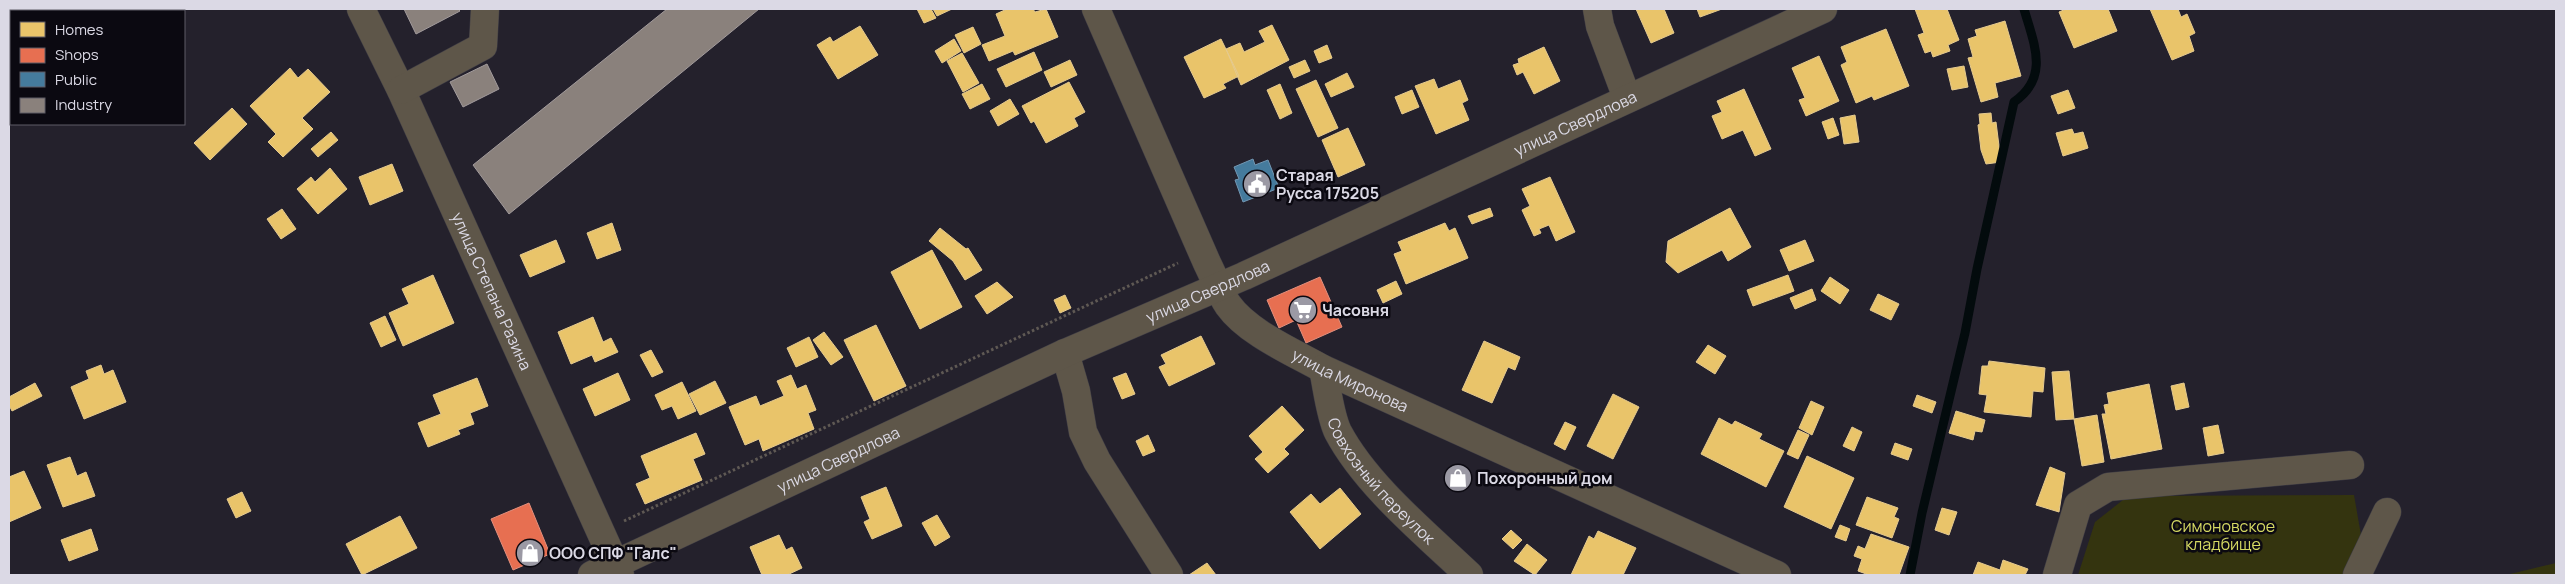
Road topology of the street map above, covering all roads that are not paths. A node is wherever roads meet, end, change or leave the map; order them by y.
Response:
1 (361, 9) edge
2 (485, 9) edge
3 (1096, 9) edge
4 (1597, 9) edge
5 (1822, 9) edge
6 (401, 90) junction
7 (1627, 98) junction
8 (1220, 286) junction
9 (1065, 353) junction
10 (1323, 369) junction
11 (2350, 465) dead end
12 (2387, 512) dead end
13 (609, 572) edge
14 (1169, 575) edge
15 (1469, 575) edge
16 (1777, 575) edge
17 (2057, 575) edge
18 (2357, 575) edge

1 - 6 street, улица Степана Разина
2 - 6 street
3 - 8 street, улица Миронова
4 - 7 street
5 - 7 street, улица Свердлова
6 - 13 street, улица Степана Разина
7 - 8 street, улица Свердлова
8 - 9 street, улица Свердлова
8 - 10 street, улица Миронова
9 - 13 street, улица Свердлова
9 - 14 street
10 - 15 street, Совхозный переулок
10 - 16 street, улица Миронова
11 - 17 street
12 - 18 street

